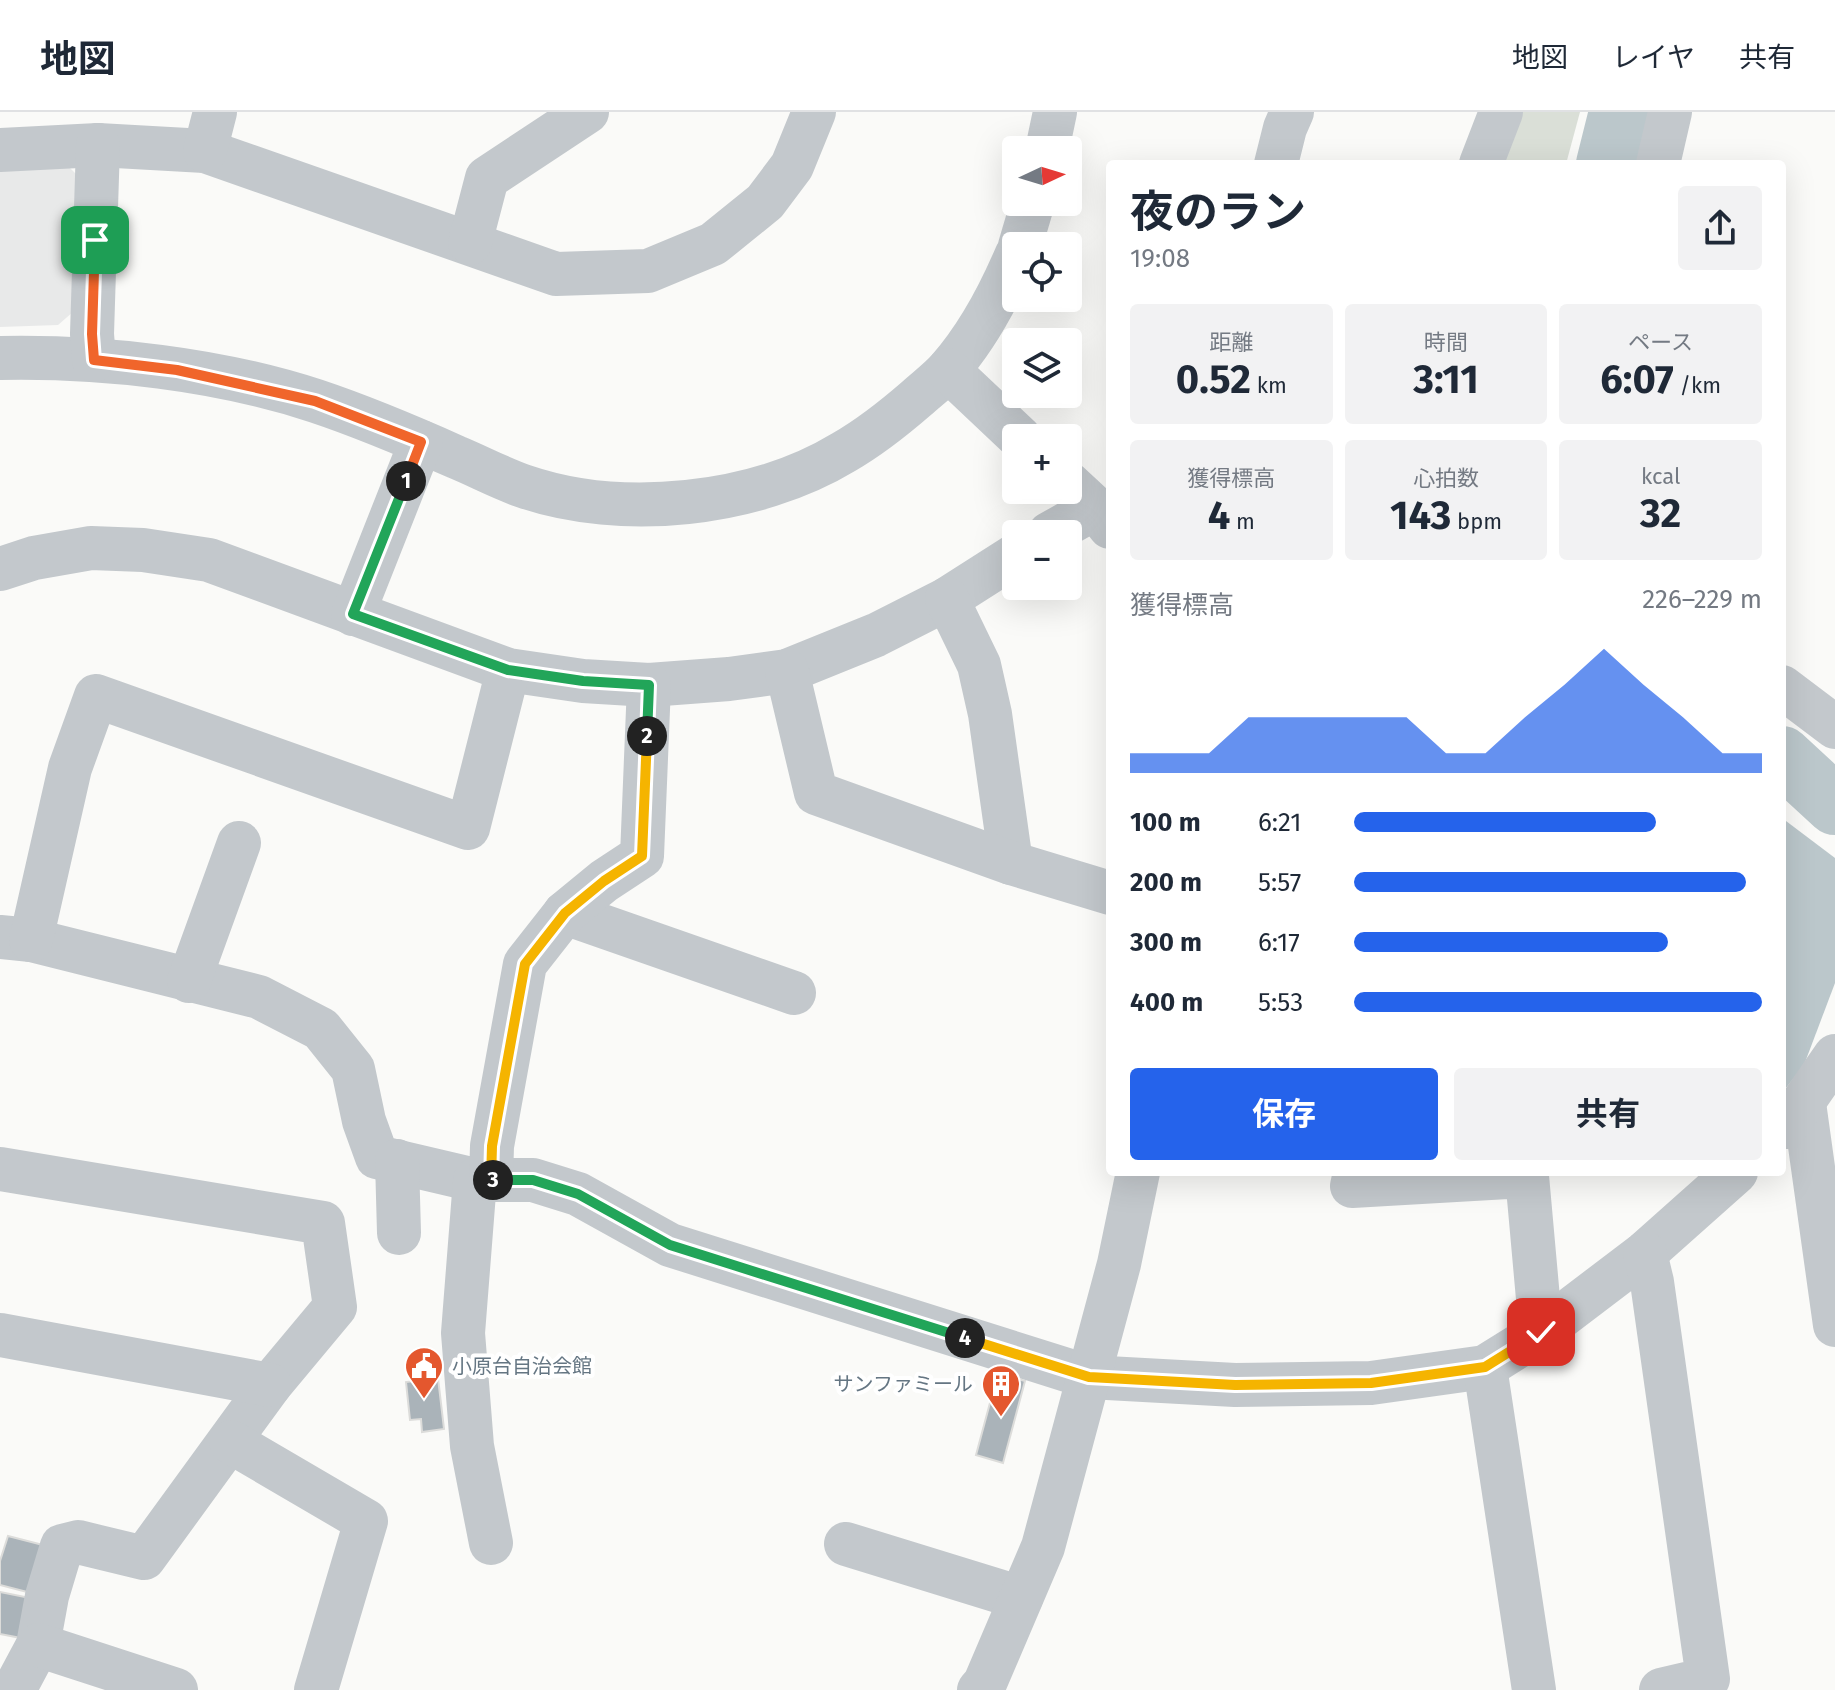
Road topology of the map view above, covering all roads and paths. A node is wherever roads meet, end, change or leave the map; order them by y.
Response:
1 (814, 112) edge
2 (1055, 112) edge
3 (1292, 112) edge
4 (1501, 112) edge
5 (1670, 112) edge
6 (571, 115) edge
7 (210, 132) edge
8 (1050, 136) edge
9 (15, 137) edge
10 (98, 145) junction
11 (1277, 160) edge
12 (1483, 160) edge
13 (1659, 160) edge
14 (470, 243) junction
15 (1002, 285) edge
16 (0, 358) edge
17 (94, 360) junction
18 (948, 370) junction
19 (1005, 424) edge
20 (421, 442) junction
21 (1091, 506) edge
22 (1070, 520) edge
23 (1002, 564) edge
24 (0, 569) edge
25 (947, 599) junction
26 (353, 614) junction
27 (508, 670) junction
28 (787, 671) junction
29 (649, 685) junction
30 (1786, 690) edge
31 (1835, 727) edge
32 (239, 843) dead end
33 (1011, 863) junction
34 (1106, 892) edge
35 (565, 913) junction
36 (15, 939) edge
37 (189, 981) junction
38 (794, 993) dead end
39 (1835, 1056) edge
40 (1793, 1117) edge
41 (397, 1161) junction
42 (0, 1169) edge
43 (1137, 1176) edge
44 (1354, 1176) edge
45 (1527, 1176) edge
46 (1527, 1176) edge
47 (1732, 1176) edge
48 (483, 1180) junction
49 (399, 1233) dead end
50 (1645, 1253) junction
51 (1835, 1325) edge
52 (1541, 1332) junction
53 (0, 1335) edge
54 (1485, 1367) junction
55 (1089, 1377) junction
56 (270, 1385) junction
57 (231, 1442) junction
58 (491, 1543) dead end
59 (846, 1544) dead end
60 (1021, 1598) junction
61 (38, 1645) junction
62 (324, 1687) edge
63 (14, 1690) edge
64 (176, 1690) edge
65 (979, 1690) edge
66 (1534, 1690) edge
67 (1661, 1690) edge

1 - 14 street
2 - 8 street
3 - 11 street
4 - 12 street
5 - 13 street
6 - 14 street
7 - 10 street
7 - 14 street
9 - 10 street
10 - 17 street
15 - 18 street
16 - 17 street
17 - 20 street
18 - 19 street
18 - 20 street
20 - 26 street
21 - 22 street
23 - 25 street
24 - 26 street
25 - 28 street
25 - 33 street
26 - 27 street
27 - 29 street
27 - 36 street
28 - 29 street
28 - 33 street
29 - 35 street
30 - 31 street
32 - 37 street
33 - 34 street
35 - 38 street
35 - 48 street
36 - 37 street
37 - 41 street
39 - 40 street
40 - 51 street
41 - 48 street
41 - 49 street
42 - 56 street
43 - 55 street
44 - 45 street
46 - 52 street
47 - 50 street
48 - 55 street
48 - 58 street
50 - 52 street
50 - 67 street
52 - 54 street
53 - 56 street
54 - 55 street
54 - 66 street
55 - 60 street
56 - 57 street
57 - 61 street
57 - 62 street
59 - 60 street
60 - 65 street
61 - 63 street
61 - 64 street

